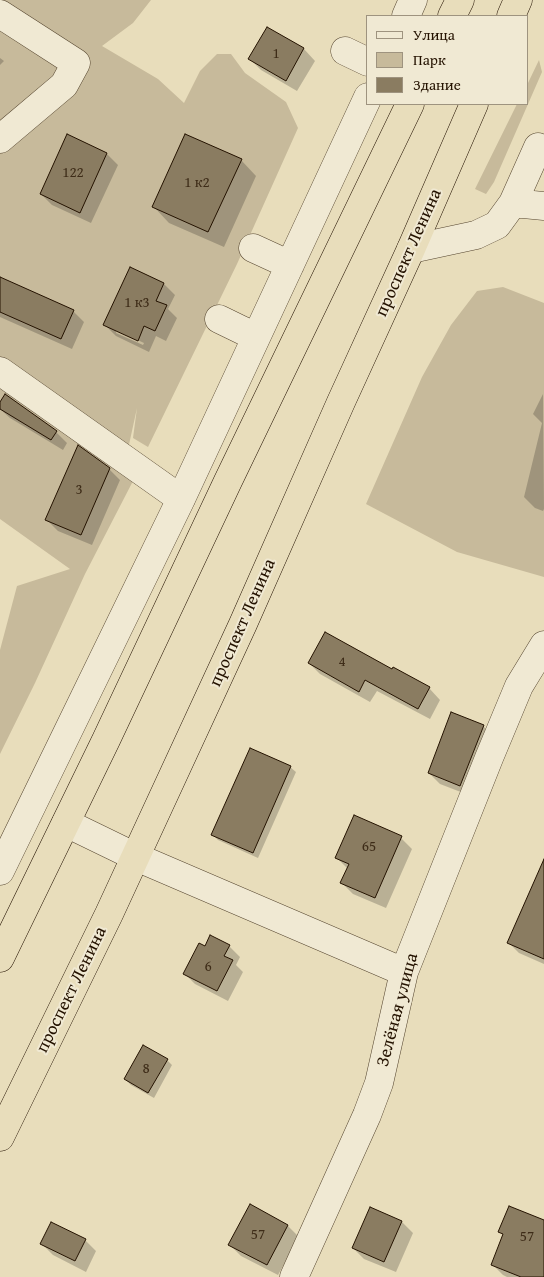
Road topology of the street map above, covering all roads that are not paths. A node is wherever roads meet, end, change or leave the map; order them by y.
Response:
1 (413, 0) edge
2 (460, 0) edge
3 (518, 0) edge
4 (0, 14) edge
5 (406, 15) edge
6 (452, 15) edge
7 (511, 15) edge
8 (366, 102) edge
9 (410, 105) edge
10 (474, 105) edge
11 (0, 139) edge
12 (538, 147) dead end
13 (513, 203) junction
14 (544, 206) edge
15 (253, 248) dead end
16 (411, 249) junction
17 (290, 265) junction
18 (219, 319) dead end
19 (256, 337) junction
20 (0, 371) edge
21 (181, 499) junction
22 (544, 645) edge
23 (66, 823) junction
24 (136, 857) junction
25 (0, 871) edge
26 (0, 958) edge
27 (404, 972) junction
28 (0, 1137) edge
29 (294, 1277) edge

1 - 5 street
2 - 6 highway
3 - 7 highway
4 - 11 street
8 - 17 street
9 - 23 highway
10 - 16 highway, проспект Ленина
12 - 13 street
13 - 14 street
13 - 16 street
15 - 17 street
16 - 24 highway, проспект Ленина
17 - 19 street
18 - 19 street
19 - 21 street
20 - 21 street
21 - 25 street
22 - 27 street, Зелёная улица
23 - 24 street
23 - 26 highway
24 - 27 street
24 - 28 highway, проспект Ленина
27 - 29 street, Зелёная улица

